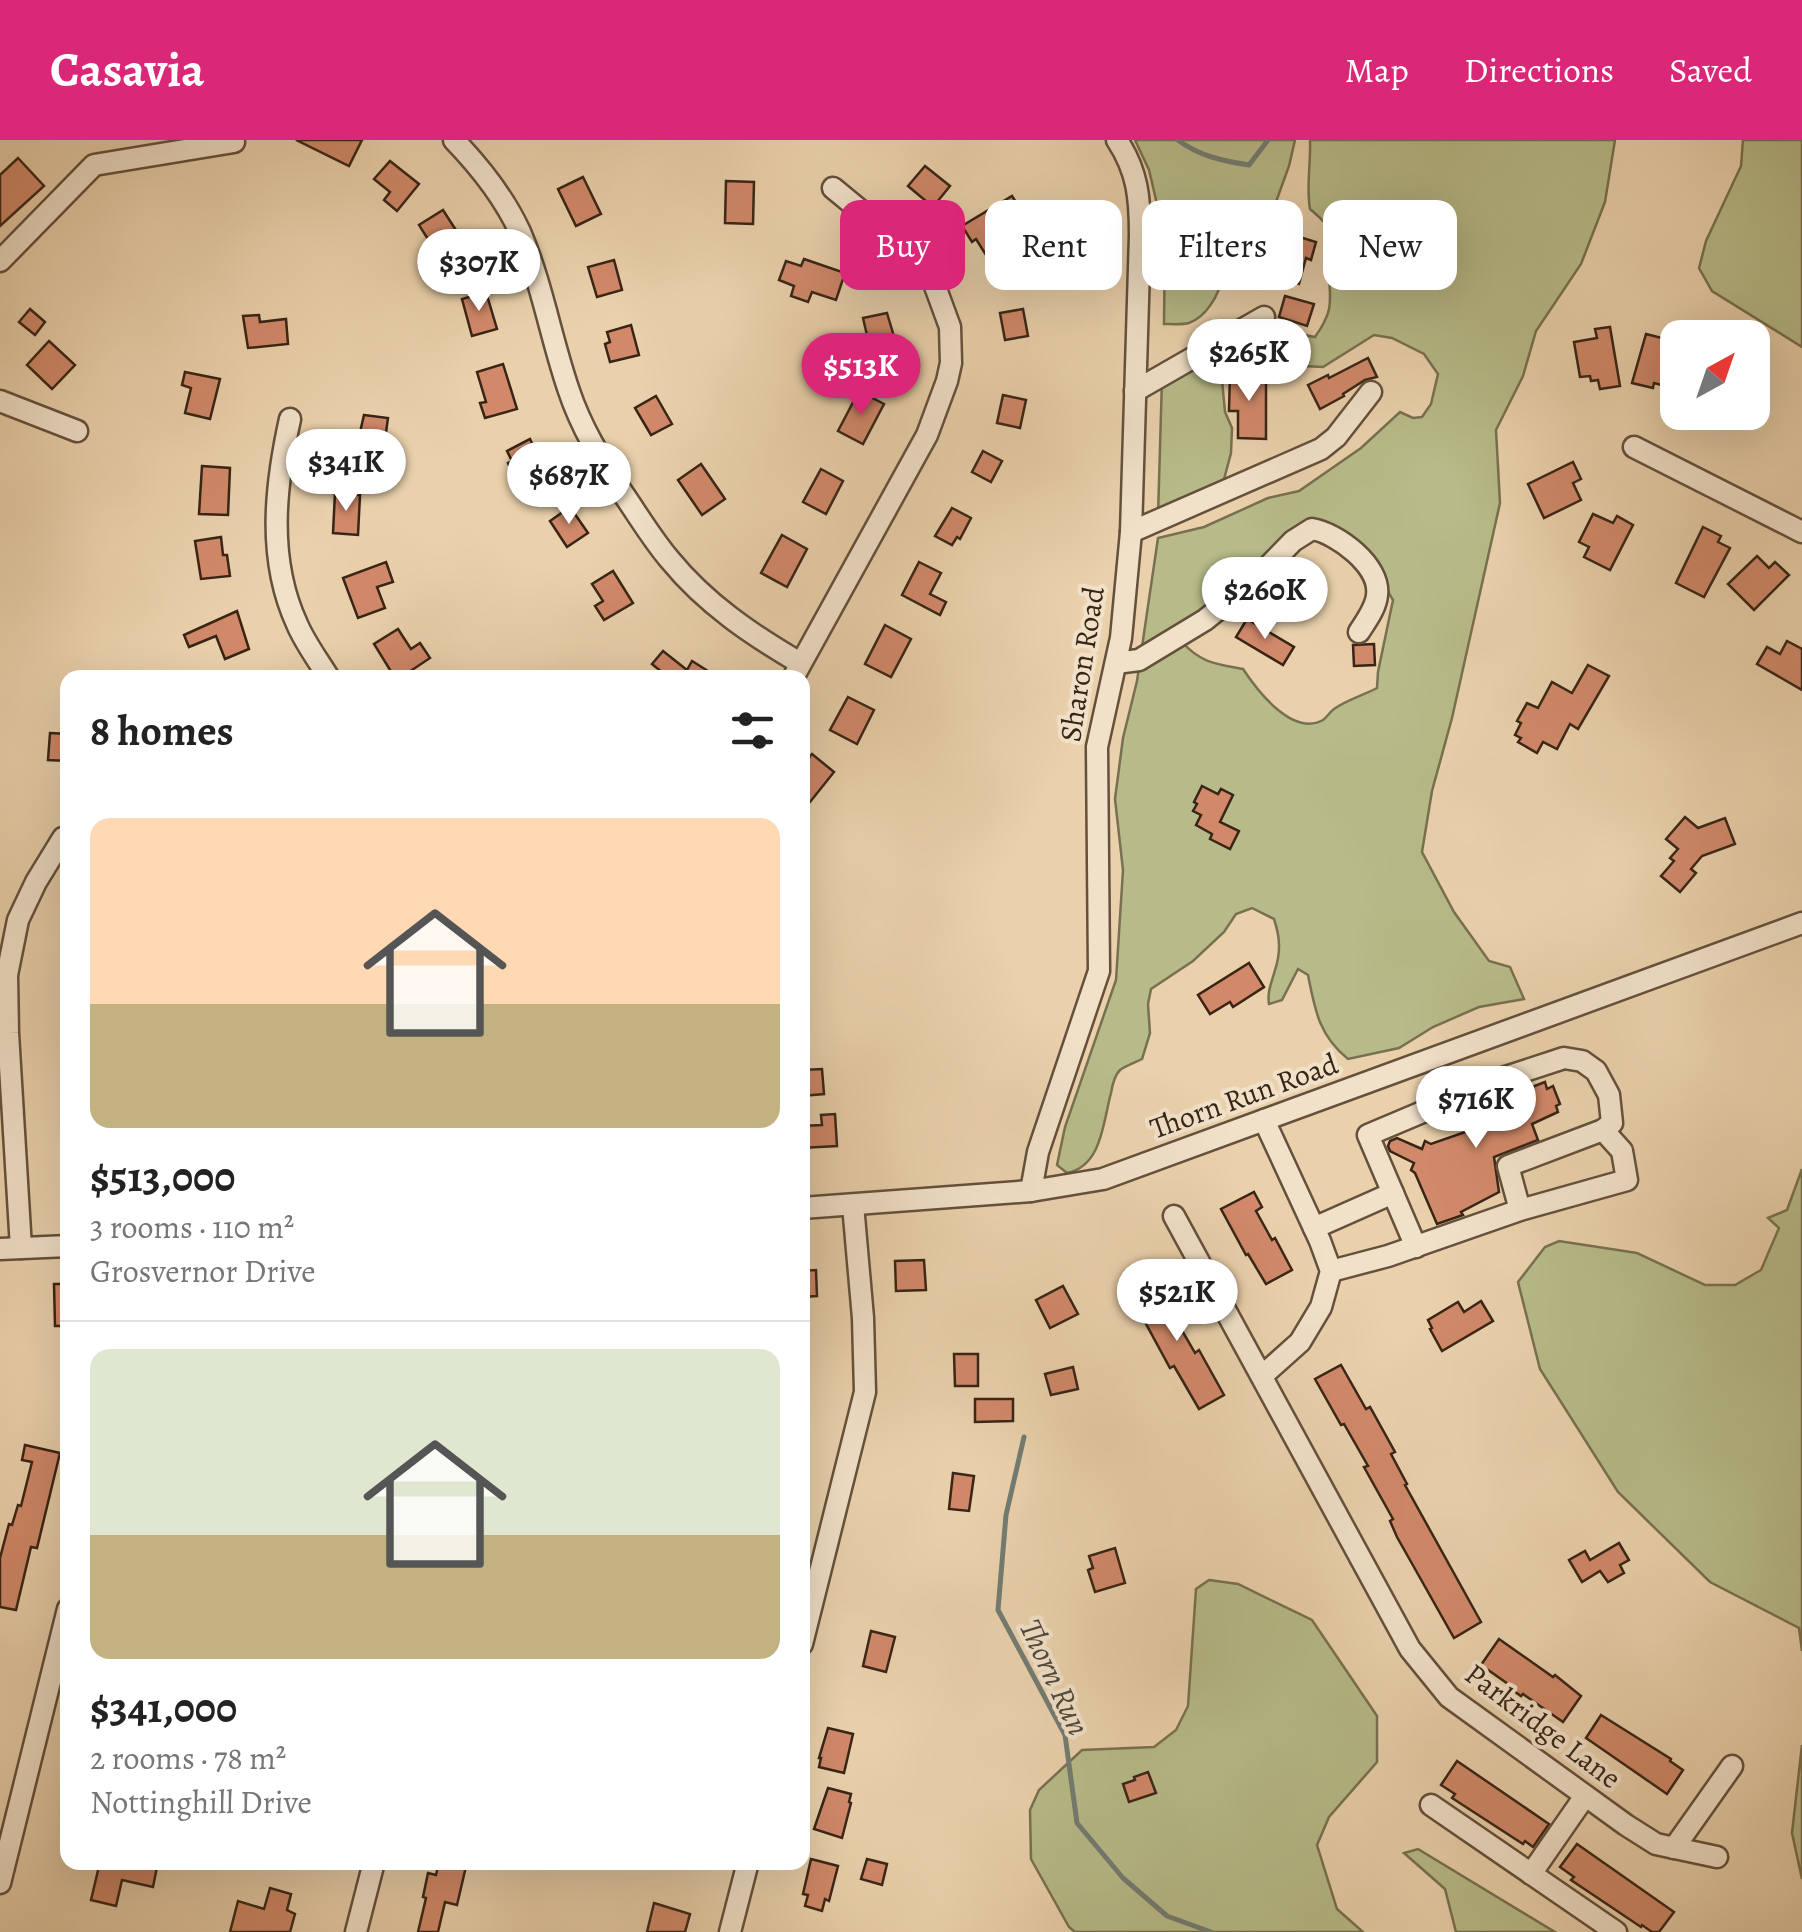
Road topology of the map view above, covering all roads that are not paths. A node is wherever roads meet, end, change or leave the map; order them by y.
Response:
1 (454, 140) edge
2 (1117, 140) edge
3 (234, 142) edge
4 (834, 188) dead end
5 (0, 261) edge
6 (1264, 316) dead end
7 (1135, 390) junction
8 (1371, 392) dead end
9 (0, 401) edge
10 (290, 419) dead end
11 (76, 431) dead end
12 (1634, 446) dead end
13 (1131, 532) junction
14 (1802, 532) edge
15 (1359, 632) dead end
16 (1116, 662) junction
17 (324, 670) edge
18 (797, 670) edge
19 (60, 843) edge
20 (1802, 923) edge
21 (1264, 1120) junction
22 (1603, 1130) junction
23 (1031, 1191) junction
24 (1393, 1193) junction
25 (853, 1205) junction
26 (810, 1208) edge
27 (1520, 1210) junction
28 (1174, 1216) dead end
29 (1314, 1228) junction
30 (60, 1246) edge
31 (1416, 1246) junction
32 (10, 1248) edge
33 (1331, 1271) junction
34 (1262, 1376) junction
35 (810, 1611) edge
36 (60, 1641) edge
37 (1732, 1766) dead end
38 (1585, 1796) junction
39 (1430, 1804) dead end
40 (1674, 1848) junction
41 (1717, 1857) dead end
42 (372, 1870) edge
43 (746, 1870) edge
44 (1531, 1874) junction
45 (0, 1882) edge
46 (356, 1932) edge
47 (730, 1932) edge
48 (1616, 1932) edge

1 - 18 street
2 - 7 street, Sharon Road
3 - 5 street
4 - 18 street
6 - 7 street
7 - 13 street, Sharon Road
8 - 13 street
9 - 11 street
10 - 17 street
12 - 14 street
13 - 16 street, Sharon Road
15 - 16 street
16 - 23 street, Sharon Road
19 - 32 street
20 - 21 street, Thorn Run Road
21 - 23 street, Thorn Run Road
21 - 29 street
22 - 24 street
22 - 27 street
22 - 27 street
23 - 25 street, Thorn Run Road
24 - 29 street
24 - 31 street
25 - 26 street, Thorn Run Road
25 - 35 street
27 - 31 street
28 - 34 street, Parkridge Lane
29 - 33 street
30 - 32 street
31 - 33 street
33 - 34 street
34 - 38 street, Parkridge Lane
36 - 45 street
37 - 40 street
38 - 40 street, Parkridge Lane
38 - 44 street
39 - 44 street
40 - 41 street, Parkridge Lane
42 - 46 street
43 - 47 street
44 - 48 street

